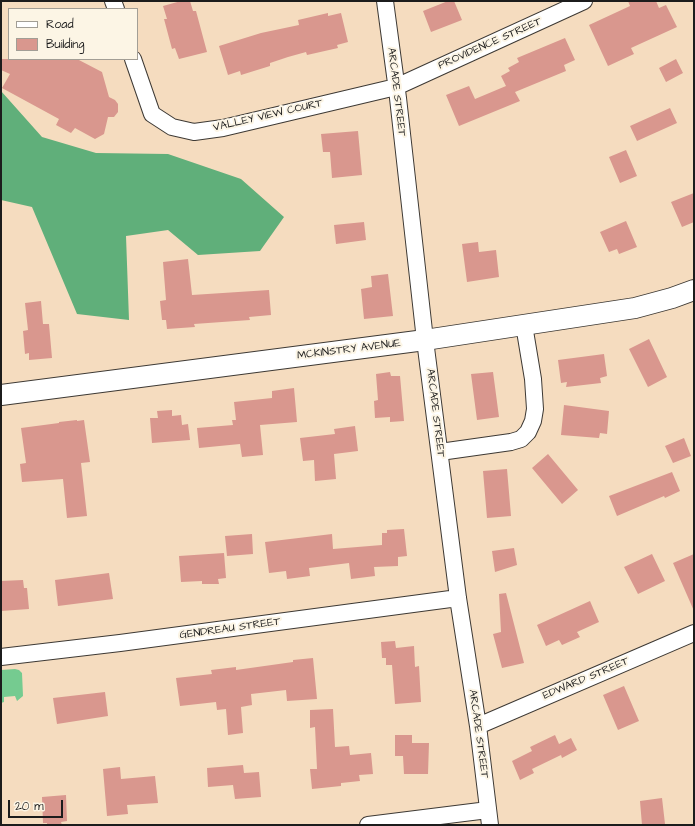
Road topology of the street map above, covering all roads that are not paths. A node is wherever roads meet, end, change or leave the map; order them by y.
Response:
1 (385, 1) edge
2 (584, 1) edge
3 (133, 60) edge
4 (396, 87) junction
5 (694, 290) edge
6 (524, 325) junction
7 (425, 340) junction
8 (1, 395) edge
9 (440, 452) junction
10 (458, 598) junction
11 (694, 633) edge
12 (1, 657) edge
13 (478, 726) junction
14 (489, 817) edge
15 (368, 825) edge

1 - 4 street, ARCADE STREET
2 - 4 street, PROVIDENCE STREET
3 - 4 street, VALLEY VIEW COURT
4 - 7 street, ARCADE STREET
5 - 6 street, MCKINSTRY AVENUE
6 - 7 street, MCKINSTRY AVENUE
6 - 9 street
7 - 8 street, MCKINSTRY AVENUE
7 - 9 street, ARCADE STREET
9 - 10 street, ARCADE STREET
10 - 12 street, GENDREAU STREET
10 - 13 street, ARCADE STREET
11 - 13 street, EDWARD STREET
13 - 14 street, ARCADE STREET
14 - 15 street

